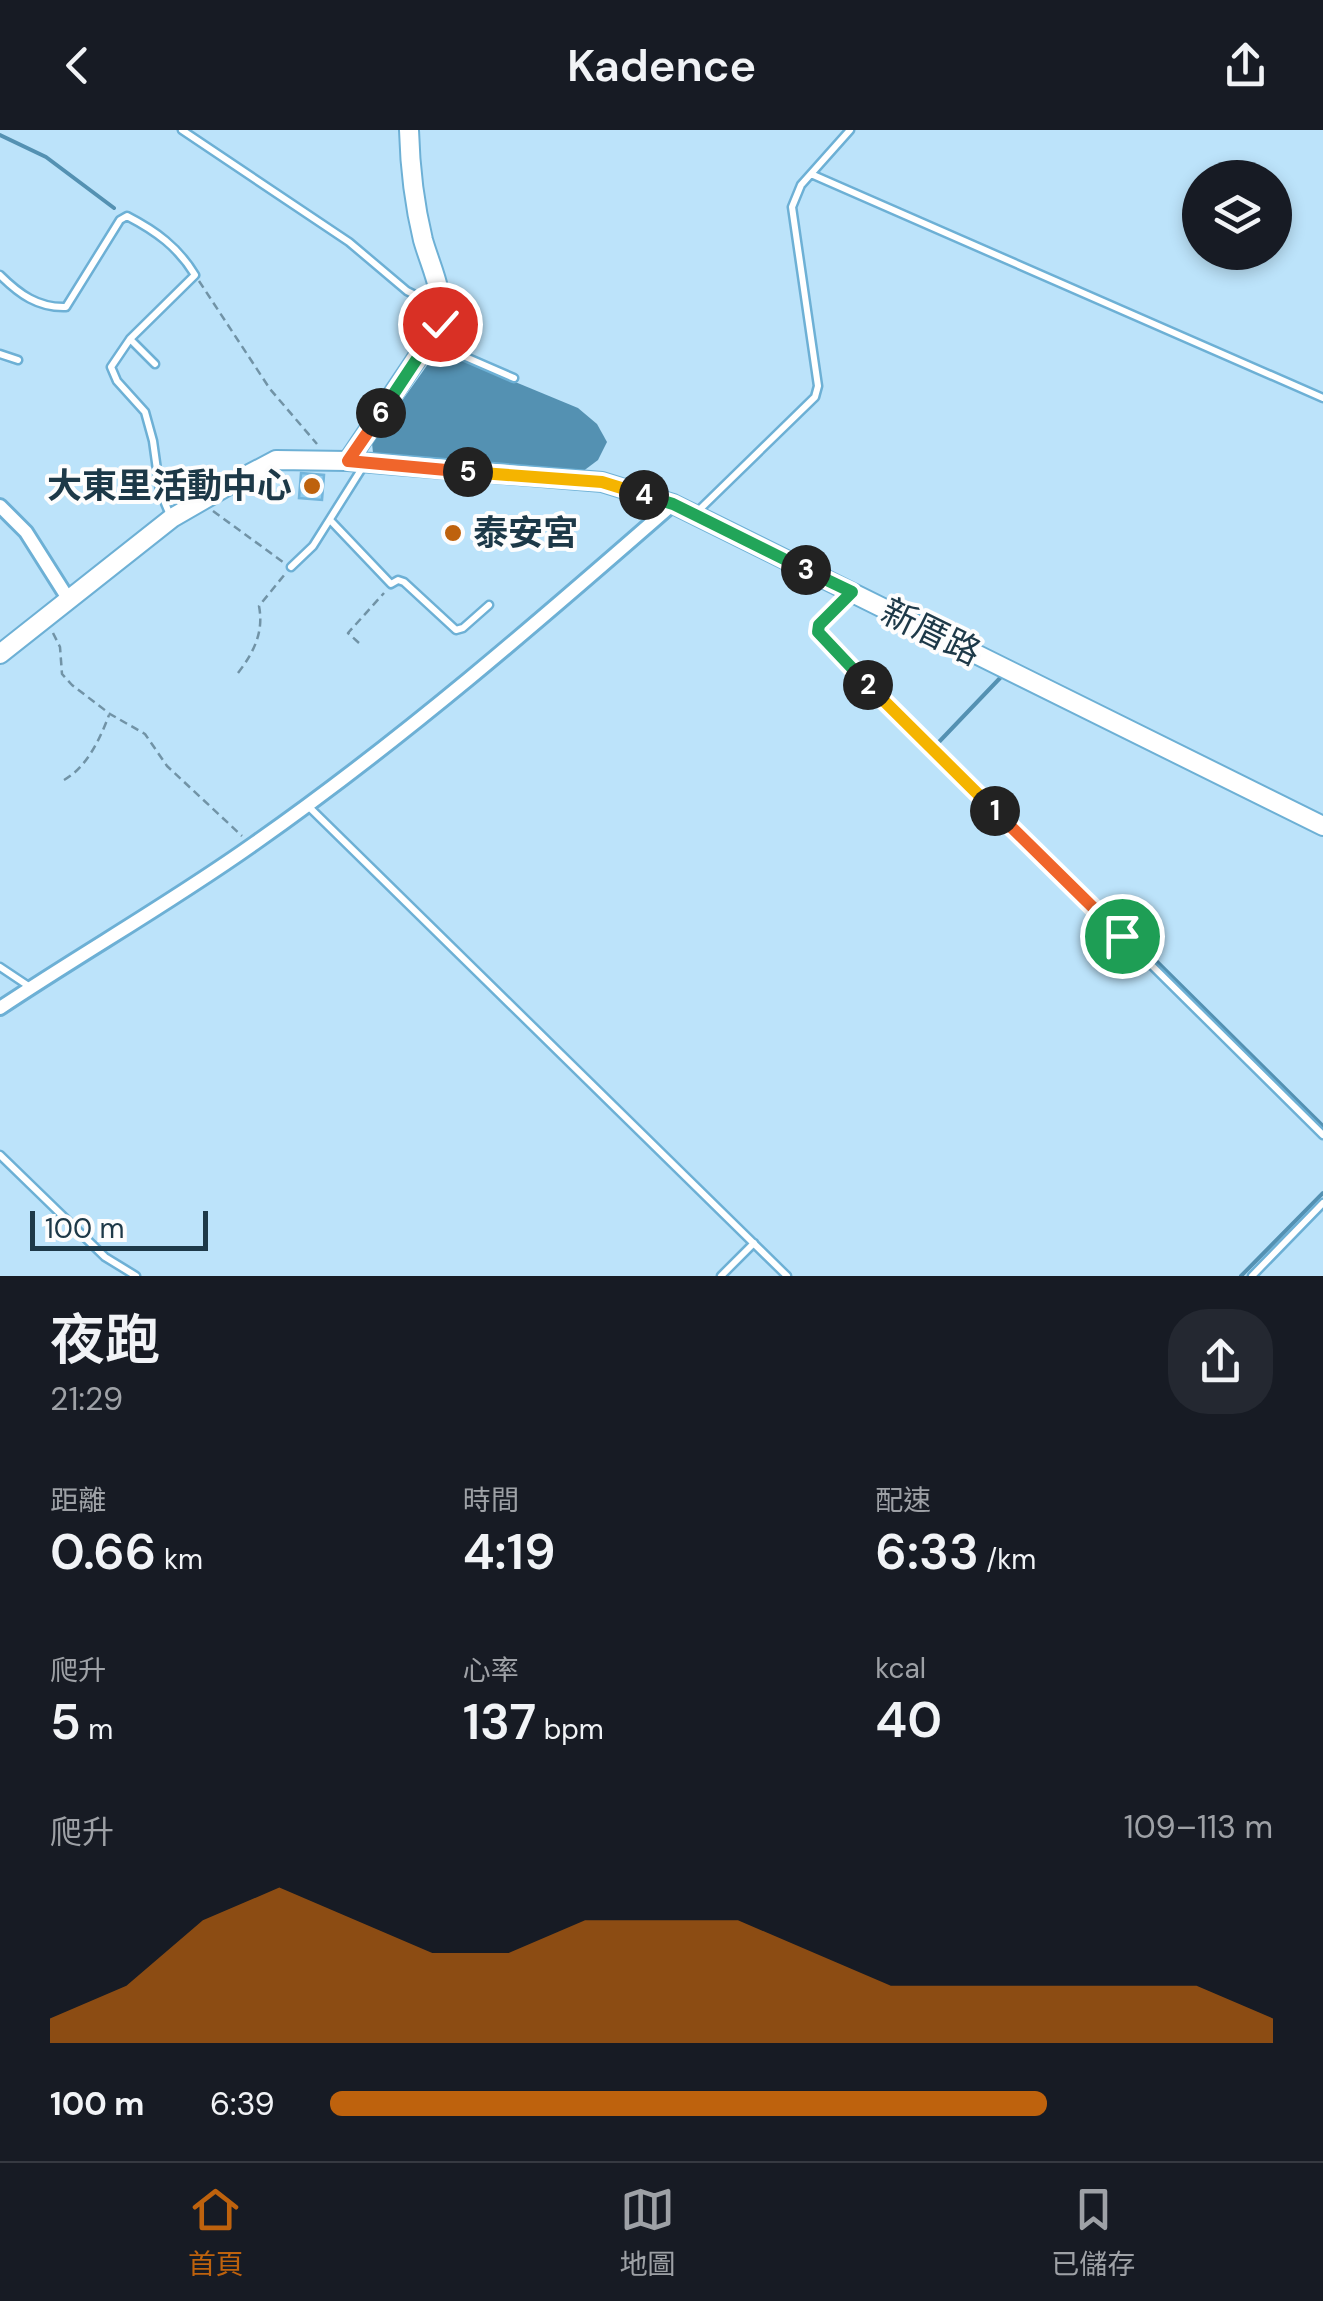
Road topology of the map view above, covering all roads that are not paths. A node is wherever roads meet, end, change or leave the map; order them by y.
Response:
1 (182, 130) edge
2 (409, 130) edge
3 (850, 130) edge
4 (810, 174) junction
5 (0, 275) edge
6 (442, 309) junction
7 (130, 339) junction
8 (429, 342) junction
9 (0, 354) edge
10 (18, 360) dead end
11 (155, 364) dead end
12 (514, 378) dead end
13 (1323, 398) edge
14 (348, 462) junction
15 (673, 504) junction
16 (0, 506) edge
17 (694, 514) junction
18 (172, 518) junction
19 (331, 521) junction
20 (291, 567) road end
21 (852, 592) junction
22 (69, 600) junction
23 (489, 605) dead end
24 (0, 654) edge
25 (308, 805) junction
26 (1323, 826) edge
27 (0, 967) edge
28 (31, 988) junction
29 (0, 1008) edge
30 (1323, 1135) edge
31 (0, 1156) edge
32 (1323, 1204) edge
33 (754, 1243) junction
34 (136, 1276) edge
35 (721, 1276) edge
36 (787, 1276) edge
37 (1252, 1276) edge

1 - 6 lane
2 - 6 street
3 - 4 lane
4 - 13 lane
4 - 17 lane
5 - 7 lane
6 - 8 street
7 - 11 lane
7 - 18 lane
8 - 12 lane
8 - 14 street
9 - 10 lane
14 - 15 street, 新厝路
14 - 18 street, 新厝路
14 - 19 lane
15 - 17 street, 新厝路
15 - 25 street
16 - 22 street
17 - 21 street, 新厝路
18 - 22 street, 新厝路
19 - 20 lane
19 - 23 lane
21 - 26 street, 新厝路
21 - 30 lane
22 - 24 street, 新厝路
25 - 28 street
25 - 33 lane
27 - 28 lane
28 - 29 street
31 - 34 lane
32 - 37 lane
33 - 35 lane
33 - 36 lane

